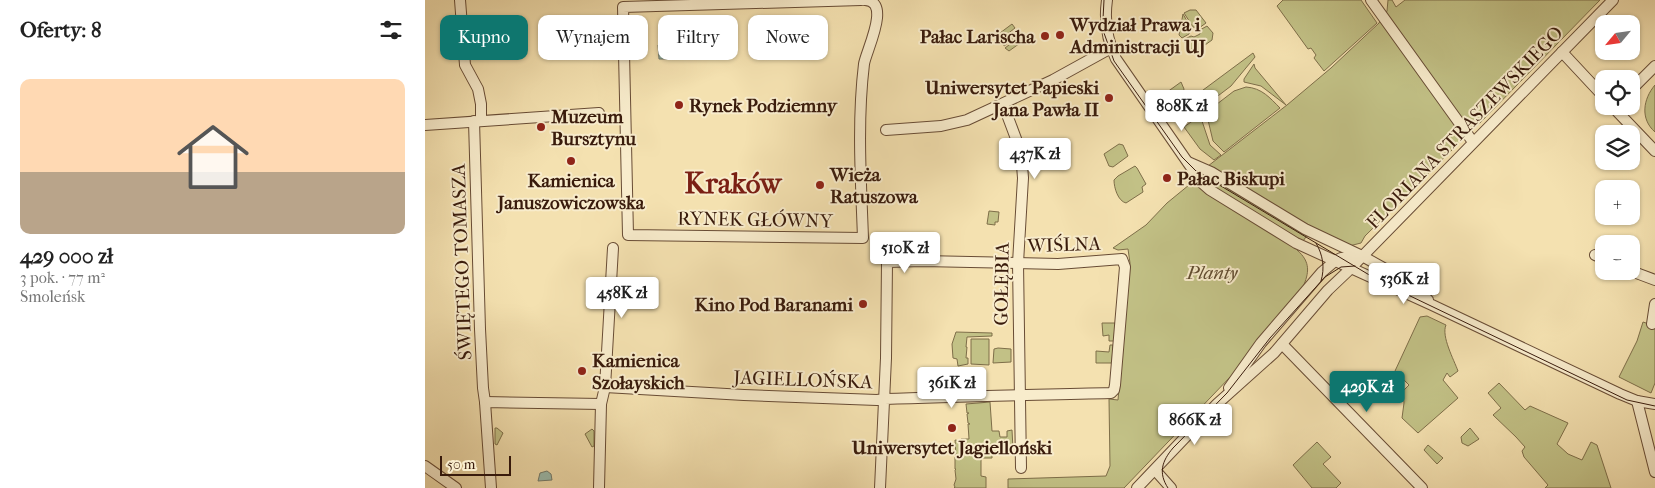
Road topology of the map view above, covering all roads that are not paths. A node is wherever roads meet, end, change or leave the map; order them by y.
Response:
1 (460, 0) edge
2 (863, 0) edge
3 (1107, 0) edge
4 (1371, 0) edge
5 (1613, 0) edge
6 (621, 3) edge
7 (1111, 48) junction
8 (1562, 52) junction
9 (1655, 66) edge
10 (1640, 81) edge
11 (1595, 87) edge
12 (1003, 104) junction
13 (599, 114) dead end
14 (1621, 115) edge
15 (477, 121) junction
16 (425, 125) edge
17 (886, 130) dead end
18 (1473, 142) junction
19 (1655, 150) edge
20 (1188, 161) junction
21 (613, 248) dead end
22 (1362, 256) junction
23 (1335, 261) junction
24 (1018, 263) junction
25 (1351, 268) junction
26 (1640, 275) edge
27 (1655, 280) edge
28 (1655, 304) edge
29 (1432, 305) junction
30 (1651, 324) dead end
31 (1282, 344) junction
32 (1115, 385) joint
33 (605, 387) junction
34 (1019, 394) junction
35 (885, 399) junction
36 (1637, 401) junction
37 (485, 402) junction
38 (601, 404) junction
39 (1217, 404) junction
40 (1655, 404) edge
41 (425, 466) edge
42 (1021, 468) dead end
43 (1155, 470) junction
44 (1655, 472) edge
45 (883, 482) edge
46 (455, 488) edge
47 (491, 488) edge
48 (599, 488) edge
49 (1137, 488) edge
50 (1171, 488) edge
51 (1422, 488) edge

1 - 15 street, ŚWIĘTEGO TOMASZA
2 - 6 street, RYNEK GŁÓWNY
2 - 6 street, RYNEK GŁÓWNY
3 - 7 street
4 - 18 street
5 - 8 street, FLORIANA STRASZEWSKIEGO
7 - 12 street
7 - 20 street
8 - 11 street
8 - 18 street, FLORIANA STRASZEWSKIEGO
9 - 10 street
12 - 17 street
12 - 24 street, GOŁĘBIA
13 - 15 street
14 - 19 street
15 - 16 street
15 - 37 street, ŚWIĘTEGO TOMASZA
18 - 22 street, FLORIANA STRASZEWSKIEGO
20 - 22 street
20 - 23 street
21 - 33 street
22 - 23 street, FLORIANA STRASZEWSKIEGO
22 - 25 street, FLORIANA STRASZEWSKIEGO
22 - 29 street
23 - 25 street
23 - 39 street, FLORIANA STRASZEWSKIEGO
24 - 32 street, WIŚLNA
24 - 34 street, GOŁĘBIA
24 - 35 street, WIŚLNA
25 - 29 street
25 - 31 street, FLORIANA STRASZEWSKIEGO
26 - 27 street
28 - 30 street
29 - 36 street
31 - 39 street, FLORIANA STRASZEWSKIEGO
31 - 51 street
32 - 34 street, JAGIELLOŃSKA
33 - 35 street, JAGIELLOŃSKA
33 - 38 street
34 - 35 street, JAGIELLOŃSKA
34 - 42 street, GOŁĘBIA
35 - 45 street
36 - 40 street
36 - 44 street
37 - 38 street
37 - 47 street, ŚWIĘTEGO TOMASZA
38 - 48 street
39 - 43 street, FLORIANA STRASZEWSKIEGO
41 - 46 street
43 - 49 street, FLORIANA STRASZEWSKIEGO
43 - 50 street

